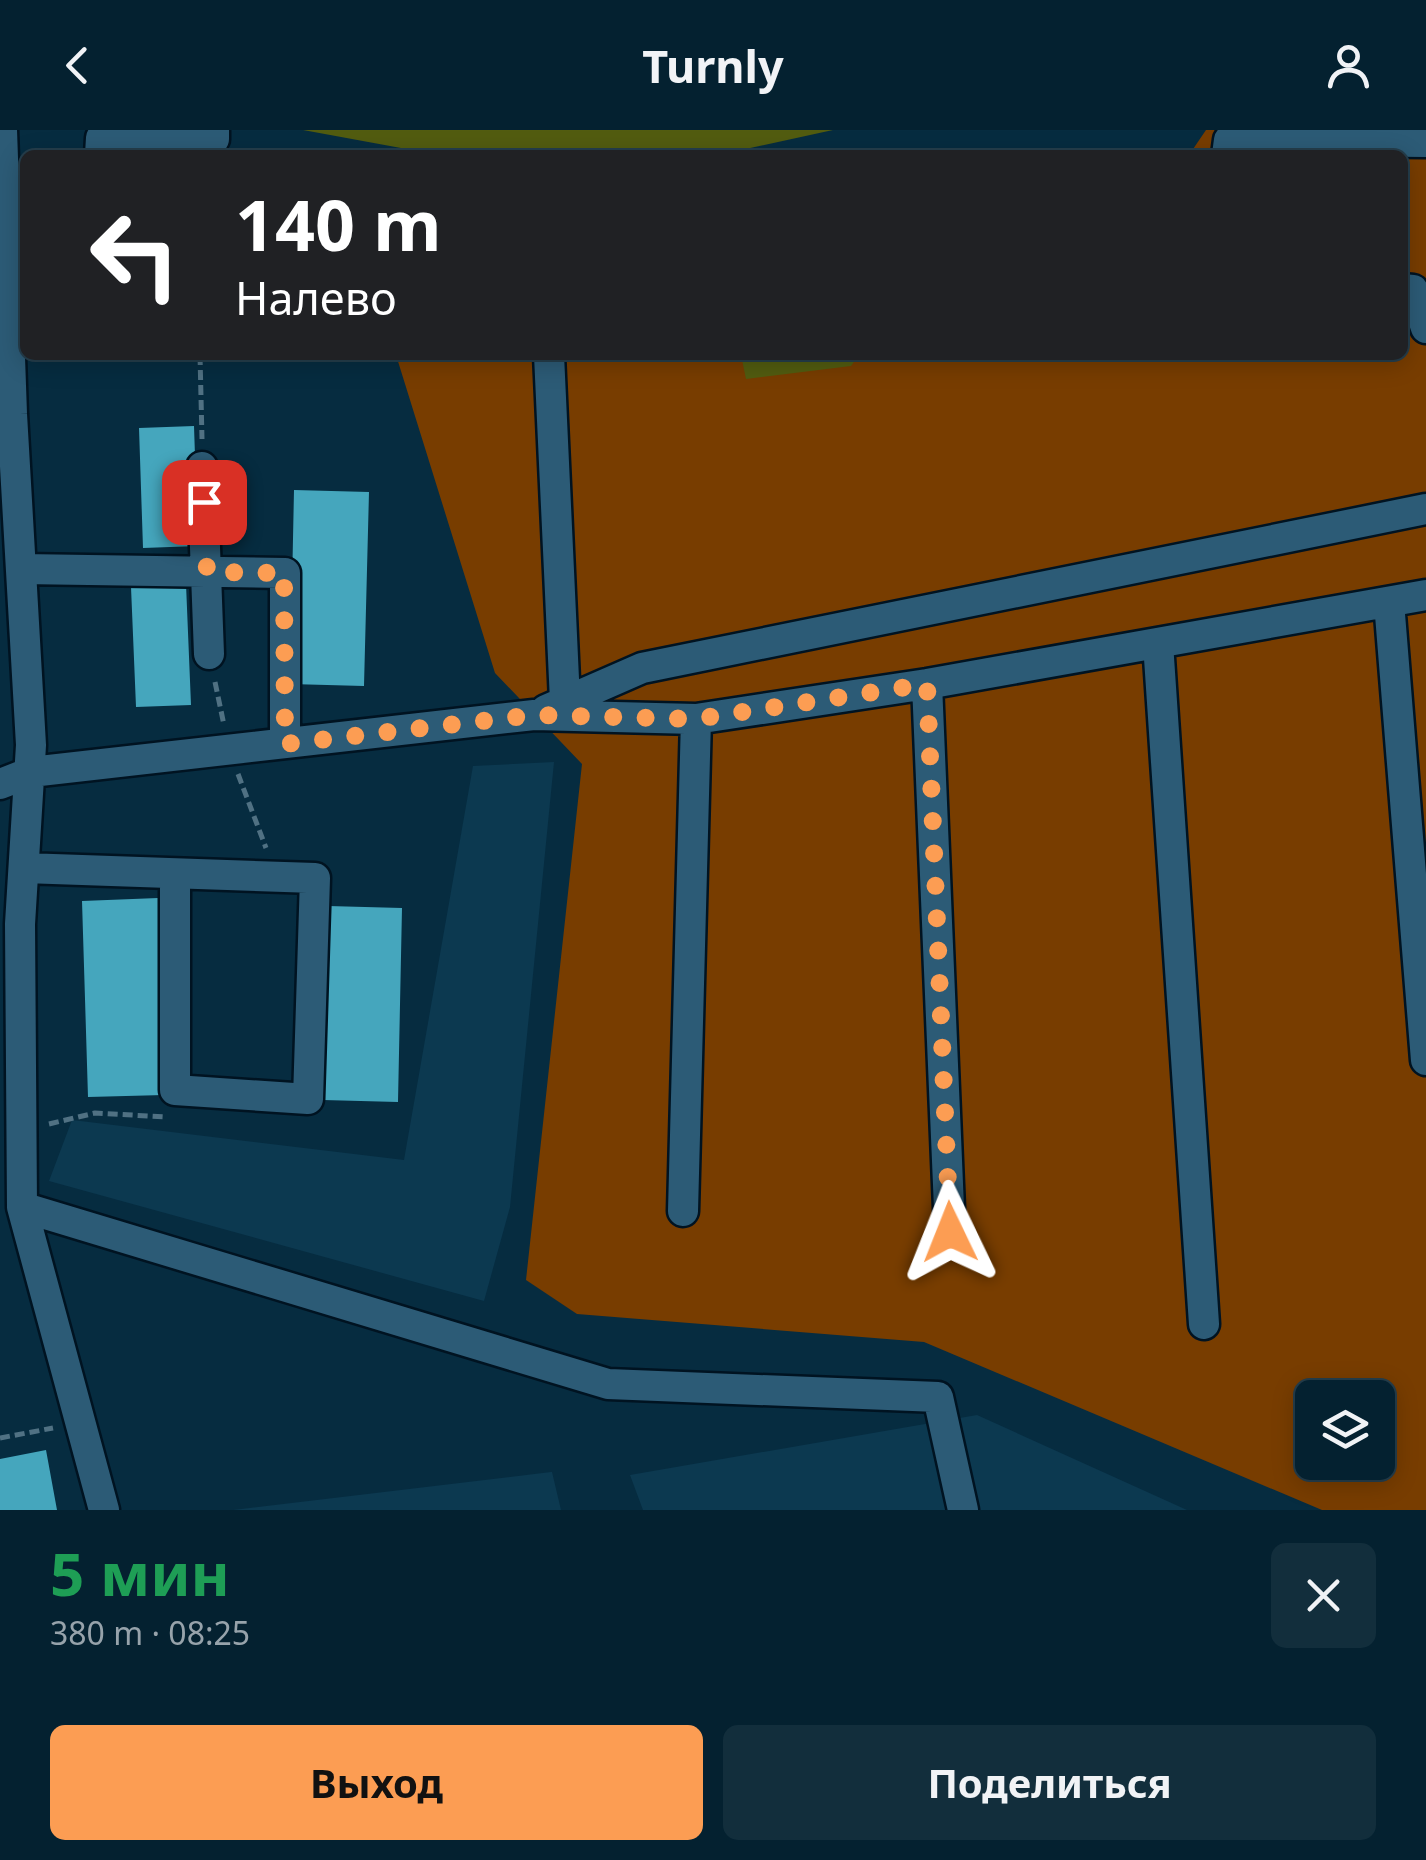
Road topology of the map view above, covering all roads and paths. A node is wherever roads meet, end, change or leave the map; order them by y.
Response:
1 (2, 130) edge
2 (214, 130) edge
3 (1426, 142) edge
4 (100, 150) edge
5 (1228, 150) edge
6 (12, 281) edge
7 (1408, 289) edge
8 (1426, 328) edge
9 (200, 360) edge
10 (549, 360) edge
11 (6, 414) edge
12 (202, 467) joint
13 (1426, 510) edge
14 (22, 569) junction
15 (207, 572) junction
16 (1426, 595) edge
17 (1388, 602) junction
18 (1158, 644) junction
19 (209, 654) dead end
20 (927, 684) junction
21 (565, 702) junction
22 (534, 715) junction
23 (696, 719) junction
24 (285, 744) junction
25 (0, 746) edge
26 (31, 758) junction
27 (0, 784) edge
28 (24, 868) junction
29 (176, 874) junction
30 (10, 918) edge
31 (1426, 1060) edge
32 (175, 1090) junction
33 (22, 1132) junction
34 (22, 1208) junction
35 (683, 1211) dead end
36 (950, 1232) dead end
37 (1204, 1324) dead end
38 (80, 1422) junction
39 (0, 1438) edge
40 (104, 1510) edge
41 (963, 1510) edge

1 - 6 street
2 - 4 street
3 - 5 street
6 - 11 street
7 - 8 street
9 - 12 path
10 - 21 street
11 - 14 street
12 - 15 street
13 - 21 street
14 - 15 street
14 - 26 street
15 - 19 street
15 - 24 street
16 - 17 street
17 - 18 street
17 - 31 street
18 - 20 street
18 - 37 street
20 - 23 street
20 - 36 street
21 - 22 street
22 - 23 street
22 - 24 street
23 - 35 street
24 - 26 street
25 - 26 street
26 - 27 street
26 - 28 street
28 - 29 street
28 - 30 street
29 - 32 street
29 - 32 street
30 - 33 street
32 - 33 path
33 - 34 street
34 - 38 street
34 - 41 street
38 - 39 path
38 - 40 street

